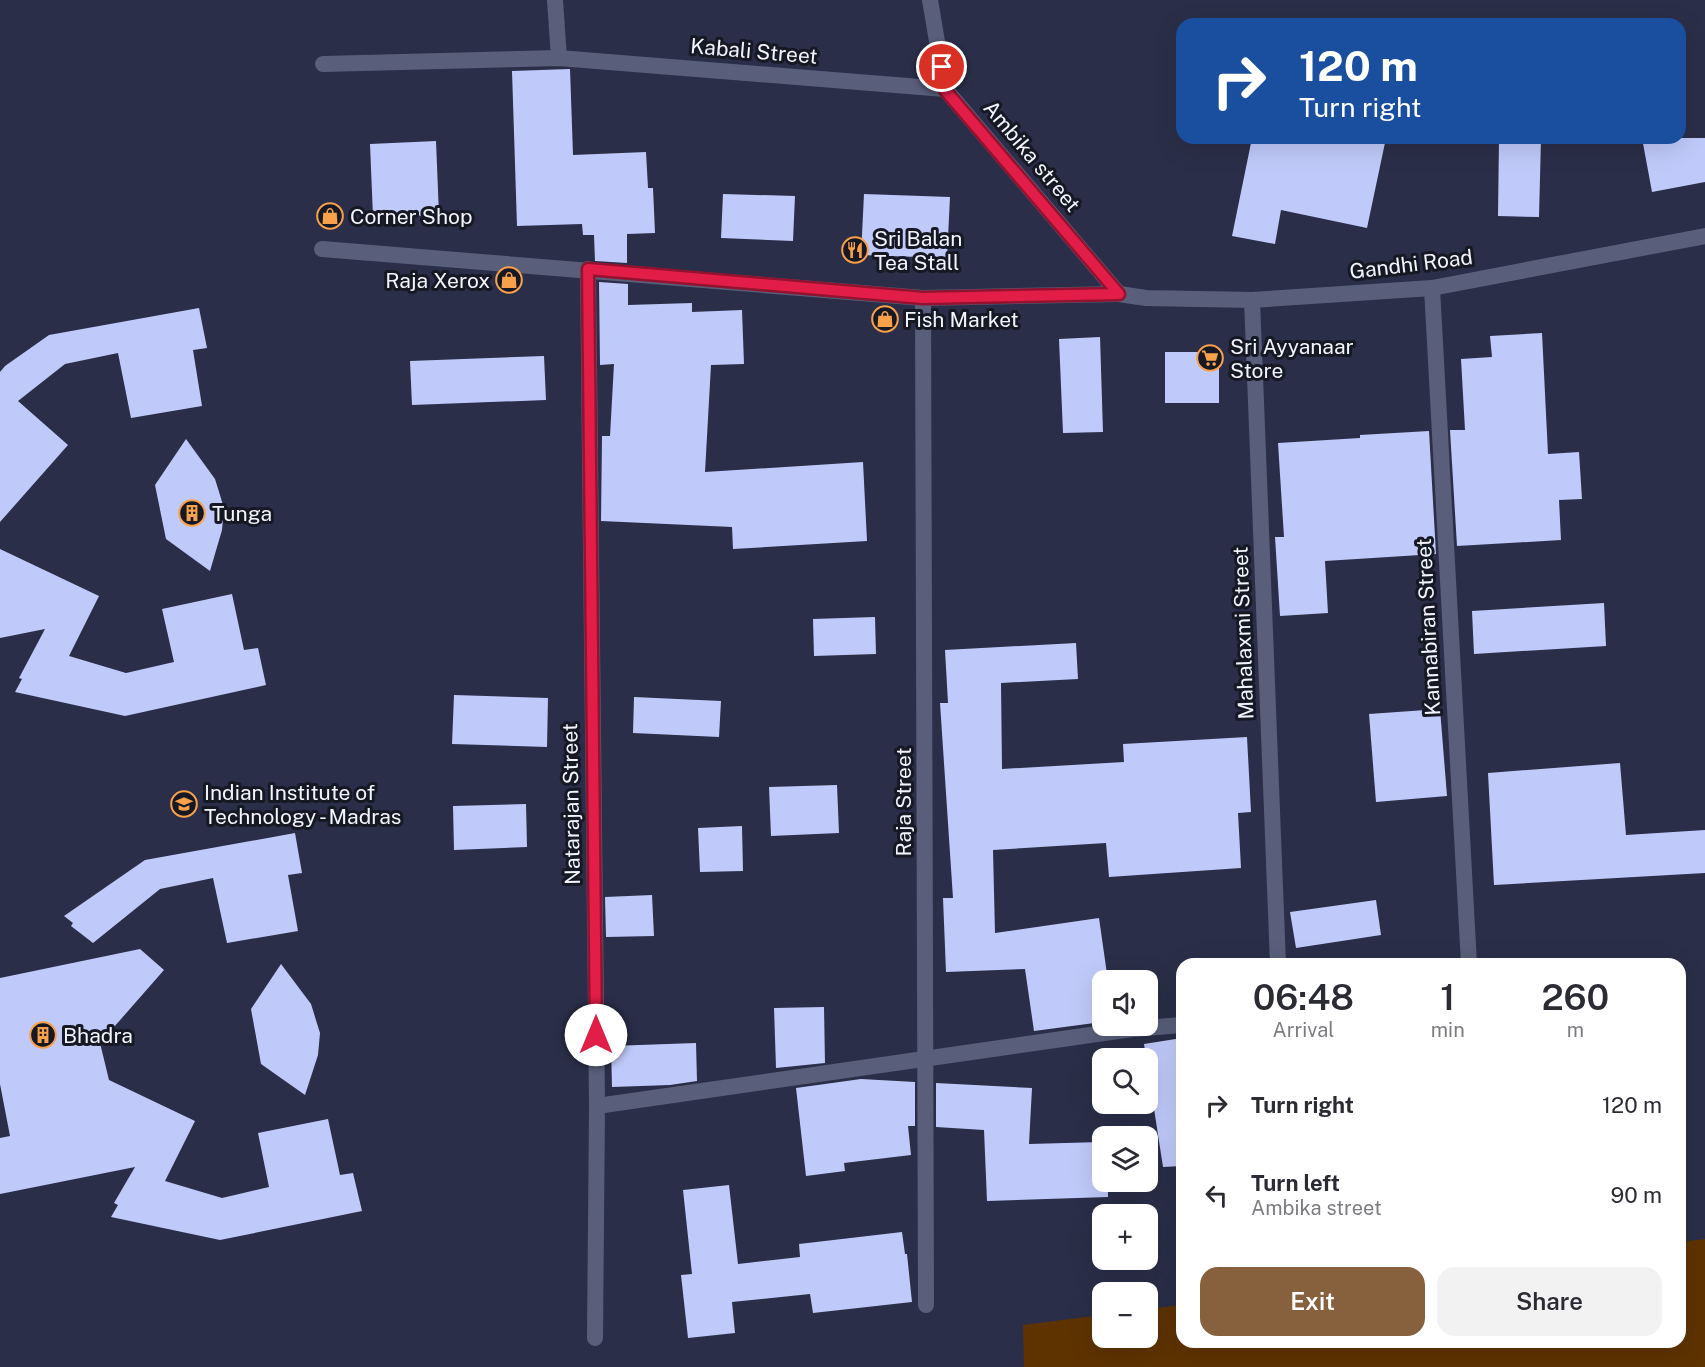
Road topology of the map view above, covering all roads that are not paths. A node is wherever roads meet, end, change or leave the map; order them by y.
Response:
1 (555, 0) edge
2 (930, 0) edge
3 (559, 58) junction
4 (323, 64) dead end
5 (945, 90) junction
6 (1705, 236) edge
7 (322, 249) dead end
8 (588, 269) junction
9 (1432, 288) junction
10 (1119, 294) junction
11 (923, 298) junction
12 (1252, 300) junction
13 (1278, 958) edge
14 (1469, 958) edge
15 (1176, 1025) edge
16 (926, 1059) junction
17 (597, 1106) junction
18 (926, 1305) dead end
19 (595, 1338) dead end

1 - 3 street
2 - 5 street
3 - 4 street, Kabali Street
3 - 5 street, Kabali Street
5 - 10 street, Ambika street
6 - 9 street, Gandhi Road
7 - 8 street, Gandhi Road
8 - 11 street, Gandhi Road
8 - 17 street, Natarajan Street
9 - 12 street, Gandhi Road
9 - 14 street, Kannabiran Street
10 - 11 street, Gandhi Road
10 - 12 street, Gandhi Road
11 - 16 street, Raja Street
12 - 13 street, Mahalaxmi Street
15 - 16 street
16 - 17 street
16 - 18 street, Raja Street
17 - 19 street, Natarajan Street

